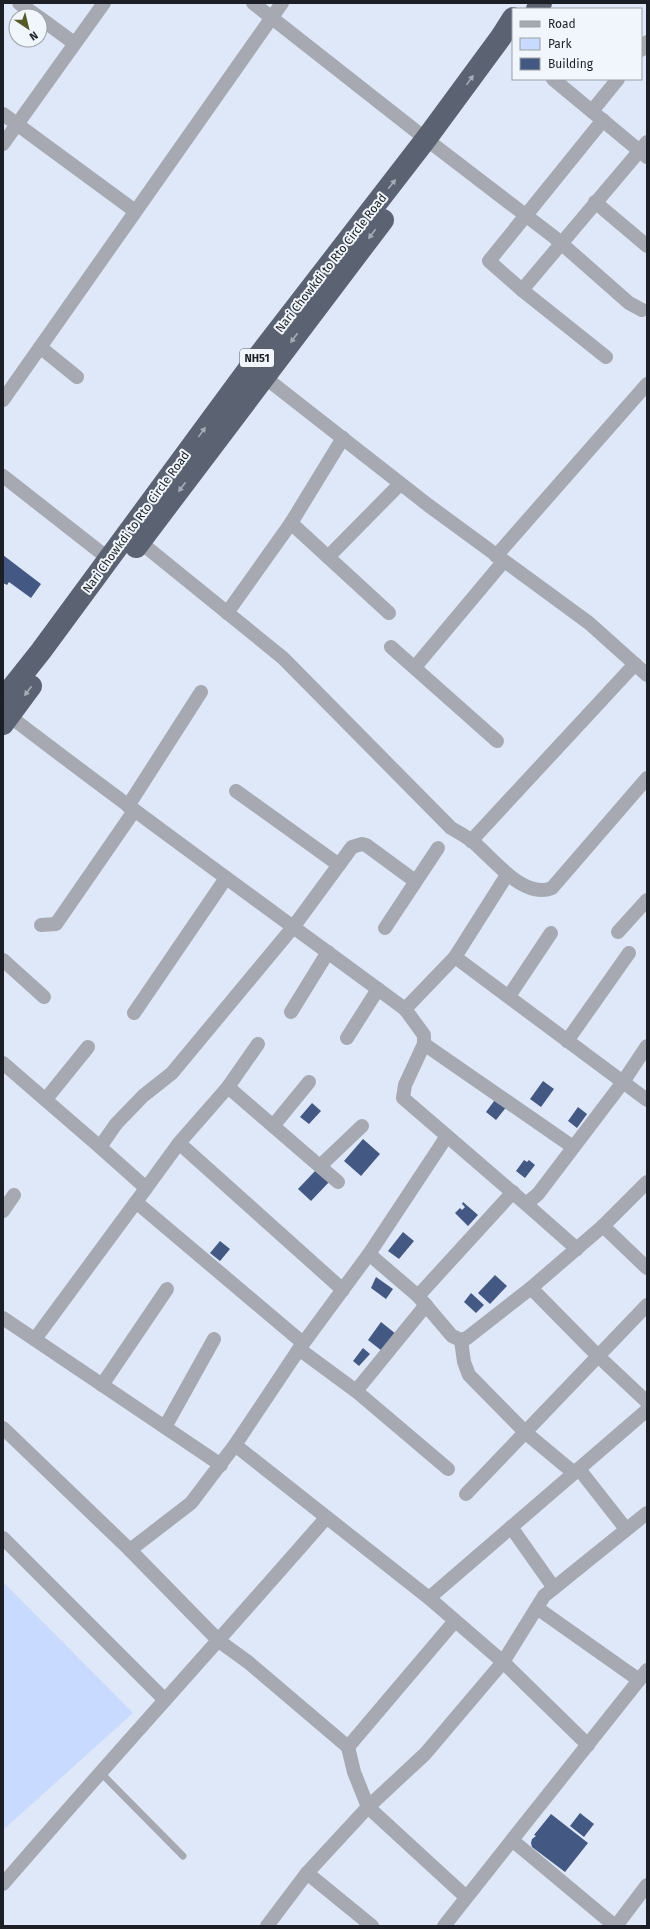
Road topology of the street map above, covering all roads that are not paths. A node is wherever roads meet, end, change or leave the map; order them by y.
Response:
1 (104, 3) edge
2 (253, 3) edge
3 (282, 3) edge
4 (272, 18) junction
5 (512, 20) edge
6 (48, 24) edge
7 (74, 44) junction
8 (512, 47) edge
9 (554, 80) edge
10 (617, 80) edge
11 (3, 114) edge
12 (598, 115) junction
13 (16, 125) junction
14 (3, 144) edge
15 (432, 144) junction
16 (644, 150) edge
17 (595, 202) junction
18 (135, 211) junction
19 (526, 215) junction
20 (562, 244) junction
21 (647, 246) edge
22 (522, 290) junction
23 (642, 310) dead end
24 (40, 346) junction
25 (606, 357) dead end
26 (257, 372) junction
27 (77, 377) dead end
28 (647, 384) edge
29 (3, 400) edge
30 (342, 438) junction
31 (3, 476) edge
32 (400, 484) junction
33 (291, 523) junction
34 (140, 542) junction
35 (328, 557) junction
36 (109, 559) junction
37 (500, 559) junction
38 (227, 613) junction
39 (389, 613) dead end
40 (391, 647) dead end
41 (635, 664) junction
42 (414, 667) junction
43 (647, 675) edge
44 (201, 692) dead end
45 (4, 713) edge
46 (497, 741) dead end
47 (647, 778) edge
48 (236, 791) dead end
49 (131, 808) junction
50 (471, 840) junction
51 (438, 848) dead end
52 (339, 865) junction
53 (507, 874) junction
54 (226, 878) junction
55 (415, 881) junction
56 (647, 900) edge
57 (41, 926) dead end
58 (294, 926) junction
59 (385, 928) dead end
60 (618, 932) dead end
61 (551, 933) dead end
62 (328, 952) junction
63 (629, 953) dead end
64 (455, 957) junction
65 (3, 960) edge
66 (378, 988) junction
67 (509, 996) junction
68 (44, 997) dead end
69 (405, 1009) junction
70 (291, 1012) dead end
71 (134, 1013) dead end
72 (347, 1038) dead end
73 (567, 1041) junction
74 (258, 1044) dead end
75 (424, 1044) junction
76 (647, 1046) edge
77 (88, 1047) dead end
78 (3, 1063) edge
79 (309, 1082) dead end
80 (623, 1082) junction
81 (228, 1087) junction
82 (46, 1099) junction
83 (647, 1100) edge
84 (273, 1126) junction
85 (362, 1126) dead end
86 (447, 1136) junction
87 (179, 1143) junction
88 (100, 1147) junction
89 (573, 1147) junction
90 (320, 1166) junction
91 (338, 1182) dead end
92 (647, 1182) edge
93 (146, 1188) junction
94 (513, 1192) junction
95 (14, 1195) dead end
96 (136, 1202) junction
97 (526, 1204) junction
98 (3, 1211) edge
99 (603, 1226) junction
100 (577, 1249) junction
101 (369, 1254) junction
102 (647, 1268) edge
103 (531, 1288) junction
104 (167, 1289) dead end
105 (342, 1290) junction
106 (422, 1301) junction
107 (647, 1305) edge
108 (3, 1318) edge
109 (35, 1339) junction
110 (214, 1340) dead end
111 (462, 1340) junction
112 (301, 1346) junction
113 (598, 1356) junction
114 (102, 1385) junction
115 (356, 1391) junction
116 (647, 1402) edge
117 (647, 1410) edge
118 (165, 1427) junction
119 (3, 1428) edge
120 (526, 1433) junction
121 (235, 1445) junction
122 (221, 1465) junction
123 (448, 1470) dead end
124 (577, 1471) junction
125 (466, 1494) dead end
126 (647, 1514) edge
127 (326, 1518) junction
128 (512, 1527) junction
129 (626, 1529) junction
130 (3, 1538) edge
131 (130, 1550) junction
132 (554, 1588) junction
133 (429, 1598) junction
134 (536, 1608) junction
135 (454, 1622) junction
136 (219, 1641) junction
137 (503, 1662) junction
138 (643, 1675) edge
139 (165, 1700) junction
140 (588, 1744) junction
141 (348, 1747) junction
142 (100, 1772) junction
143 (368, 1808) junction
144 (512, 1840) junction
145 (183, 1856) dead end
146 (307, 1872) junction
147 (3, 1884) edge
148 (647, 1885) edge
149 (466, 1898) junction
150 (267, 1926) edge
151 (372, 1926) edge
152 (444, 1926) edge
153 (616, 1926) edge

1 - 7 street
2 - 4 street
3 - 4 street
4 - 15 street
4 - 18 street
15 -> 5 highway, Nari Chowkdi to Rto Circle Road / NH51
6 - 7 street
7 - 13 street
8 - 15 highway, NH51
9 - 12 street
10 - 12 street
11 - 13 street
12 - 16 street
12 - 19 street
13 - 14 street
13 - 18 street
15 - 19 street
15 - 26 highway, Nari Chowkdi to Rto Circle Road / NH51
16 - 17 street
17 - 20 street
17 - 21 street
18 - 24 street
19 - 20 street
19 - 22 street
20 - 22 street
20 - 23 street
22 - 25 street
24 - 27 street
24 - 29 street
26 - 30 street
26 -> 34 highway, NH51
36 -> 26 highway, Nari Chowkdi to Rto Circle Road / NH51
28 - 37 street
30 - 32 street
30 - 33 street
31 - 36 street
32 - 35 street
32 - 37 street
33 - 35 street
33 - 38 street
34 - 38 street
34 -> 45 highway, NH51
35 - 39 street
36 - 45 highway, Nari Chowkdi to Rto Circle Road / NH51
37 - 41 street
37 - 42 street
38 - 50 street
40 - 42 street
41 - 43 street
41 - 50 street
42 - 46 street
44 - 49 street
45 - 49 street
47 - 53 street
48 - 52 street
49 - 54 street
49 - 57 street
50 - 53 street
51 - 55 street
52 - 55 street
52 - 58 street
53 - 64 street
54 - 58 street
54 - 71 street
55 - 59 street
56 - 60 street
58 - 62 street
58 - 88 street
61 - 67 street
62 - 66 street
62 - 70 street
63 - 73 street
64 - 67 street
64 - 69 street
65 - 68 street
66 - 69 street
66 - 72 street
67 - 73 street
69 - 75 street
73 - 80 street
74 - 81 street
75 - 86 street
75 - 89 street
76 - 80 street
77 - 82 street
78 - 82 street
79 - 84 street
80 - 83 street
80 - 89 street
81 - 84 street
81 - 87 street
82 - 88 street
84 - 90 street
85 - 90 street
86 - 94 street
86 - 101 street
87 - 93 street
87 - 105 street
88 - 93 street
89 - 97 street
90 - 91 street
92 - 99 street
93 - 96 street
94 - 97 street
94 - 106 street
95 - 98 street
96 - 109 street
96 - 112 street
97 - 100 street
99 - 100 street
99 - 102 street
100 - 103 street
101 - 105 street
101 - 106 street
103 - 111 street
103 - 113 street
104 - 114 street
105 - 112 street
106 - 111 street
106 - 115 street
107 - 113 street
108 - 109 street
109 - 114 street
110 - 118 street
111 - 120 street
112 - 115 street
112 - 121 street
113 - 116 street
113 - 120 street
114 - 118 street
115 - 123 street
117 - 124 street
118 - 122 street
119 - 131 street
120 - 124 street
120 - 125 street
121 - 122 street
121 - 127 street
122 - 131 street
124 - 128 street
124 - 129 street
126 - 129 street
127 - 133 street
127 - 136 street
128 - 132 street
128 - 133 street
129 - 132 street
130 - 139 street
131 - 136 street
132 - 134 street
133 - 135 street
134 - 137 street
134 - 138 street
135 - 137 street
135 - 141 street
136 - 139 street
136 - 141 street
137 - 140 street
137 - 143 street
138 - 140 street
139 - 142 street
140 - 144 street
141 - 143 street
142 - 145 lane
142 - 147 street
143 - 146 street
143 - 149 street
144 - 149 street
144 - 153 street
146 - 150 street
146 - 151 street
148 - 153 street
149 - 152 street

